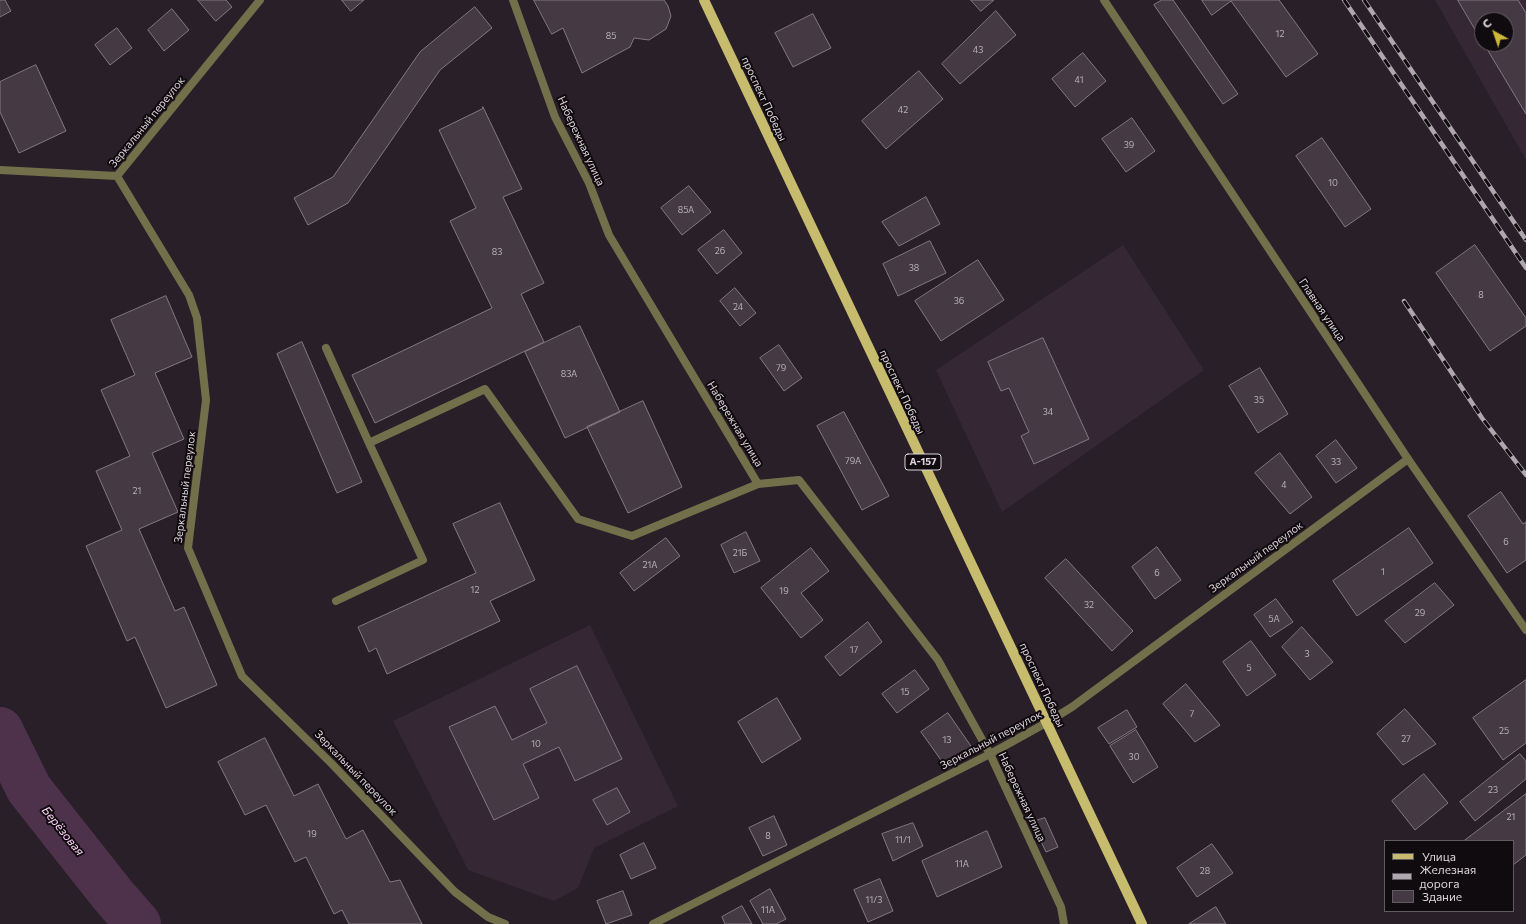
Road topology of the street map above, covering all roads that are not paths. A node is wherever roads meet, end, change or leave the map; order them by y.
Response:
1 (260, 0) edge
2 (513, 0) edge
3 (704, 0) edge
4 (1104, 0) edge
5 (0, 170) edge
6 (117, 176) junction
7 (326, 348) dead end
8 (369, 443) junction
9 (1408, 459) junction
10 (758, 484) junction
11 (336, 601) dead end
12 (1526, 630) edge
13 (1046, 723) junction
14 (990, 754) junction
15 (505, 924) edge
16 (653, 924) edge
17 (1064, 924) edge
18 (1142, 924) edge

1 - 6 street, Зеркальный переулок
2 - 10 street, Набережная улица
3 - 13 main road, проспект Победы / А-157
4 - 9 street, Главная улица
5 - 6 street
6 - 15 street, Зеркальный переулок
7 - 8 street
8 - 10 street
8 - 11 street
9 - 12 street, Главная улица
9 - 13 street, Зеркальный переулок
10 - 14 street, Набережная улица
13 - 14 street, Зеркальный переулок
13 - 18 main road, проспект Победы / А-157
14 - 16 street, Зеркальный переулок
14 - 17 street, Набережная улица

